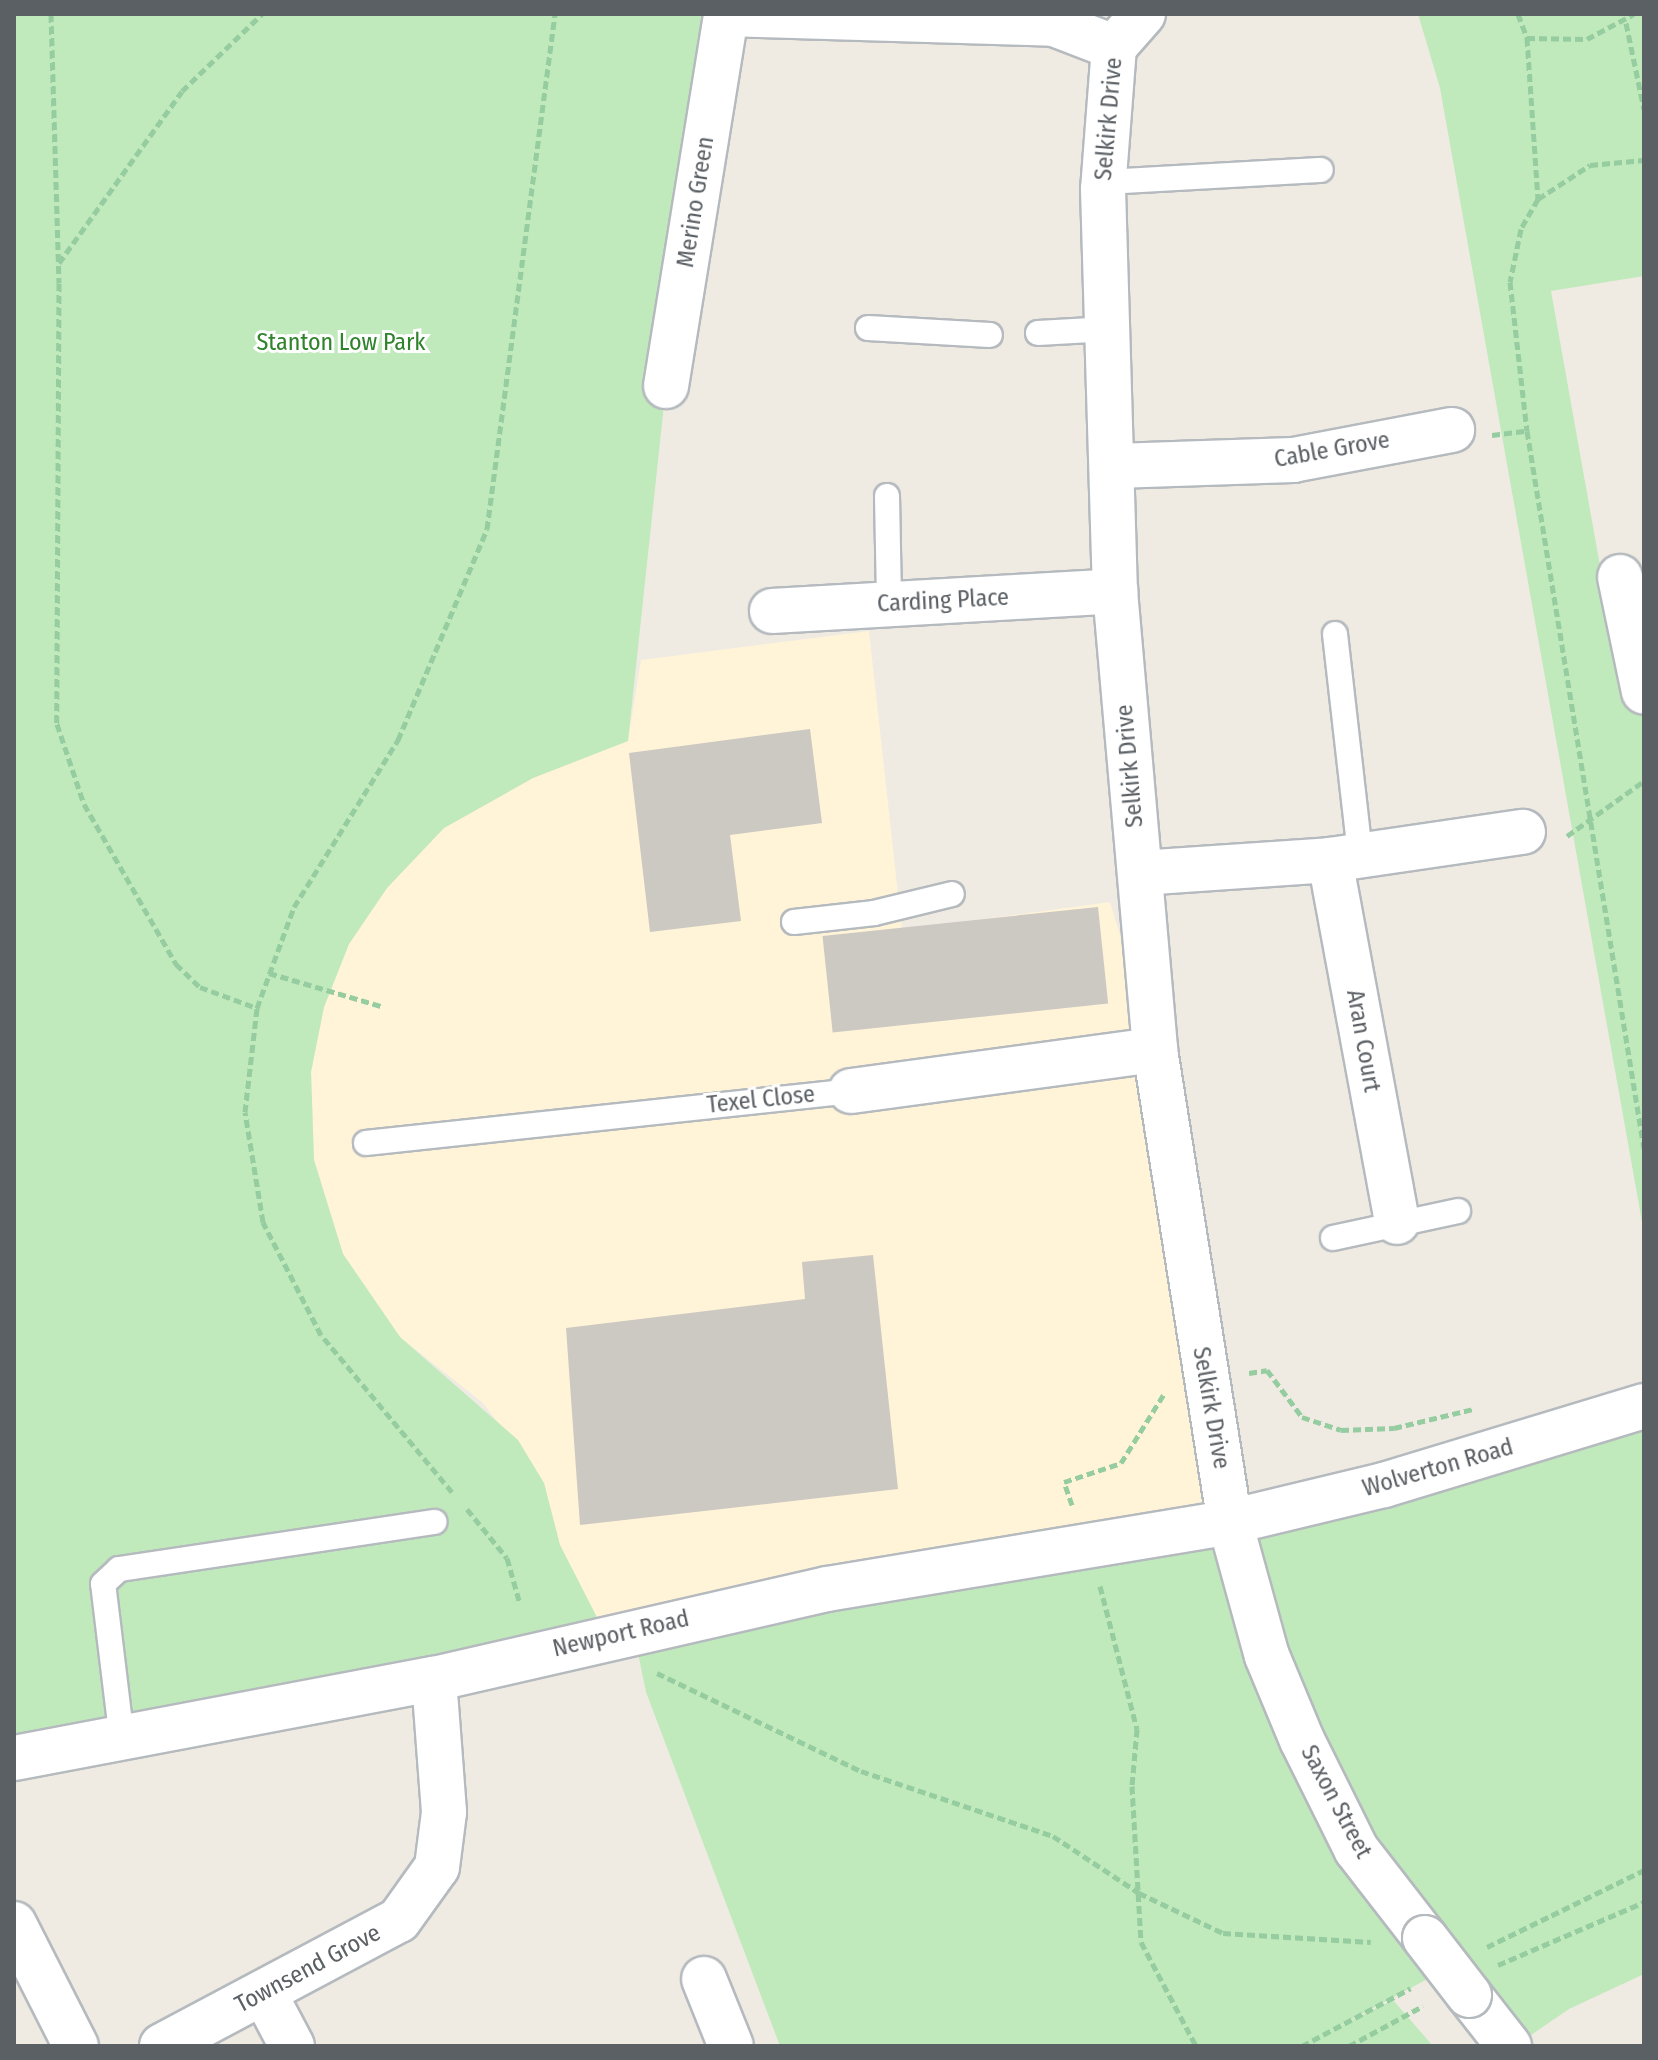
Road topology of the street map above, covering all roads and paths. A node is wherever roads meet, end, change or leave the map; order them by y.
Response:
1 (51, 14) edge
2 (262, 14) edge
3 (555, 14) edge
4 (1143, 14) edge
5 (1518, 14) edge
6 (1634, 14) edge
7 (726, 16) edge
8 (1626, 23) junction
9 (1527, 38) junction
10 (1114, 47) junction
11 (1644, 109) edge
12 (1644, 160) edge
13 (1321, 170) dead end
14 (1104, 182) junction
15 (1538, 199) junction
16 (58, 263) junction
17 (868, 328) dead end
18 (1109, 329) junction
19 (1038, 333) dead end
20 (990, 335) dead end
21 (666, 386) dead end
22 (1452, 430) dead end
23 (1115, 466) junction
24 (887, 496) dead end
25 (1620, 577) dead end
26 (1115, 591) junction
27 (889, 604) junction
28 (772, 611) dead end
29 (1335, 634) dead end
30 (1644, 692) edge
31 (1644, 781) edge
32 (1595, 817) junction
33 (1523, 832) joint
34 (1345, 857) junction
35 (1140, 873) junction
36 (952, 894) dead end
37 (794, 922) dead end
38 (269, 973) junction
39 (381, 1006) dead end
40 (257, 1008) junction
41 (1155, 1050) junction
42 (851, 1091) joint
43 (366, 1143) dead end
44 (1644, 1149) edge
45 (1458, 1211) dead end
46 (1397, 1222) junction
47 (1333, 1238) dead end
48 (1644, 1406) edge
49 (435, 1522) dead end
50 (1230, 1522) junction
51 (520, 1604) dead end
52 (633, 1629) junction
53 (434, 1679) junction
54 (122, 1740) junction
55 (14, 1758) edge
56 (1644, 1870) edge
57 (1551, 1912) dead end
58 (14, 1924) edge
59 (1375, 1942) dead end
60 (704, 1979) dead end
61 (264, 1993) junction
62 (76, 2046) edge
63 (162, 2046) edge
64 (292, 2046) edge
65 (731, 2046) edge
66 (1509, 2046) edge

1 - 16 path
2 - 16 path
3 - 38 path
4 - 10 street, Selkirk Drive
5 - 9 path
6 - 8 path
7 - 10 street, Merino Green
7 - 21 street, Merino Green
8 - 9 path
8 - 11 path
9 - 15 path
10 - 14 street, Selkirk Drive
12 - 15 path
13 - 14 lane
14 - 18 street, Selkirk Drive
15 - 32 path
16 - 40 path
17 - 20 lane
18 - 19 lane
18 - 23 street, Selkirk Drive
22 - 23 street, Cable Grove
23 - 26 street, Selkirk Drive
24 - 27 lane
25 - 30 street
26 - 27 street, Carding Place
26 - 35 street, Selkirk Drive
27 - 28 street, Carding Place
29 - 34 lane
31 - 32 path
32 - 33 path
32 - 44 path
33 - 34 street
34 - 35 street
34 - 46 street, Aran Court
35 - 41 street, Selkirk Drive
36 - 37 lane
38 - 39 path
38 - 40 path
40 - 51 path
41 - 42 street, Texel Close
41 - 50 street, Selkirk Drive
42 - 43 lane, Texel Close
45 - 46 lane
46 - 47 lane
48 - 50 street, Wolverton Road
49 - 54 lane
50 - 52 street, Newport Road
50 - 66 street, Saxon Street, bridge
52 - 53 street, Newport Road
52 - 59 path
53 - 54 street, Newport Road
53 - 61 street, Townsend Grove
54 - 55 street, Newport Road
56 - 57 path
58 - 62 street
60 - 65 street
61 - 63 street, Townsend Grove
61 - 64 street

